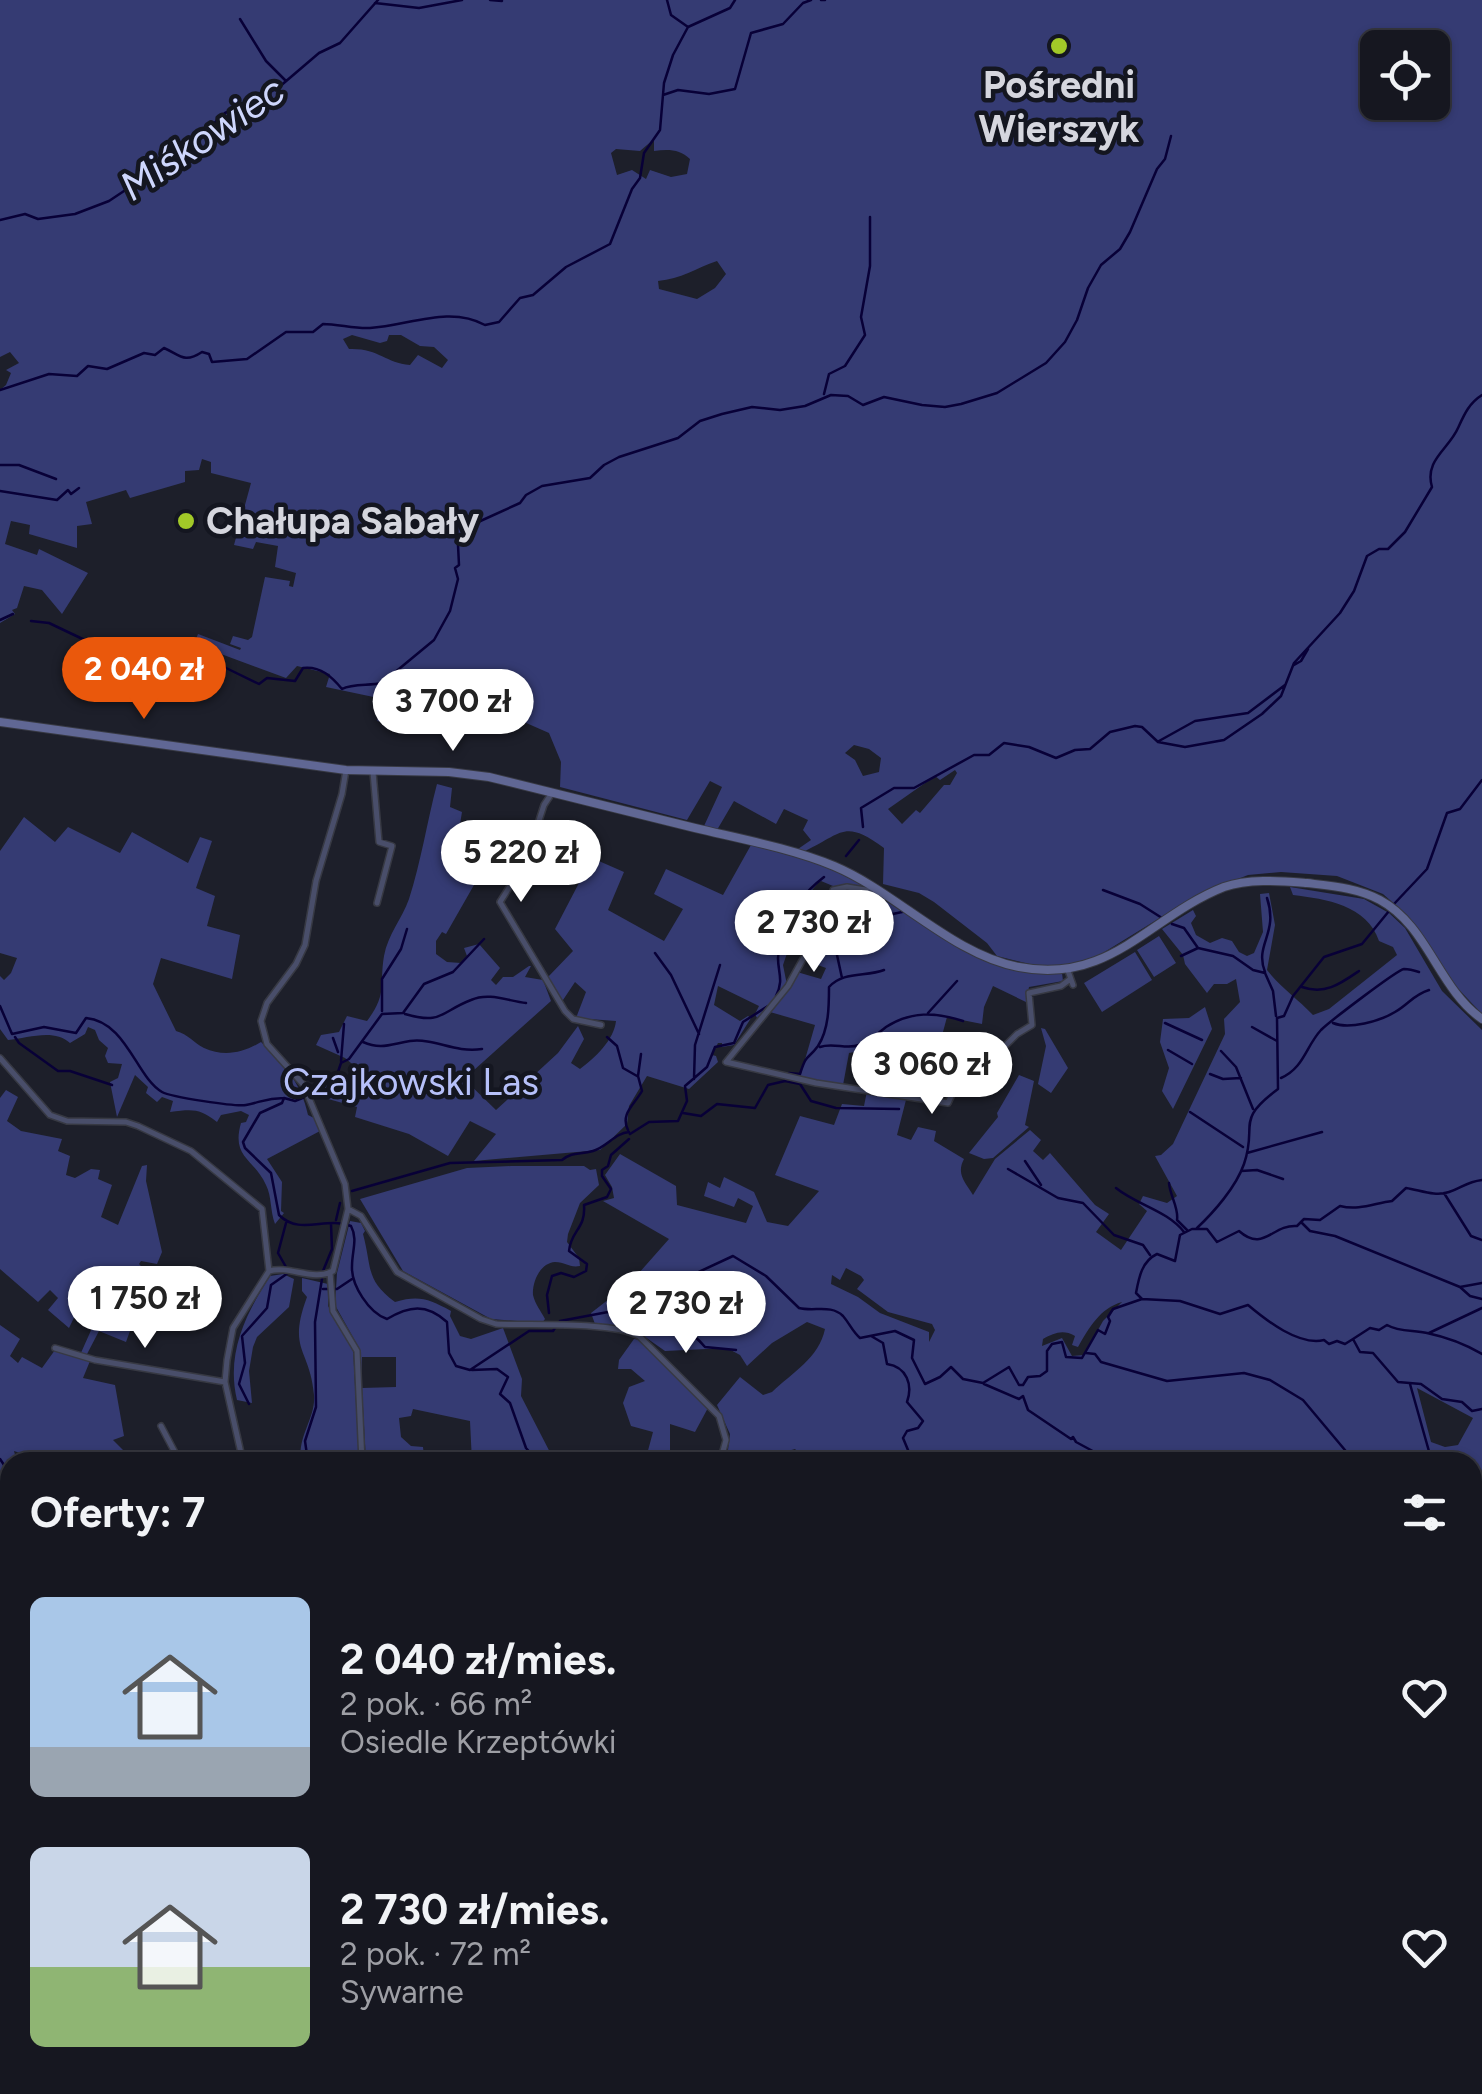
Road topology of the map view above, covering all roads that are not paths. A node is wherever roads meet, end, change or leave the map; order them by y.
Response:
1 (0, 722) edge
2 (346, 770) junction
3 (372, 772) junction
4 (552, 793) junction
5 (885, 893) junction
6 (377, 903) dead end
7 (1067, 968) junction
8 (1482, 1019) edge
9 (601, 1025) dead end
10 (0, 1058) edge
11 (348, 1206) junction
12 (269, 1271) junction
13 (330, 1273) junction
14 (55, 1348) dead end
15 (224, 1382) junction
16 (160, 1426) dead end
17 (174, 1452) edge
18 (241, 1452) edge
19 (362, 1452) edge
20 (723, 1452) edge

1 - 2 main road
2 - 3 main road
2 - 11 street
3 - 4 main road
3 - 6 street
4 - 5 main road
4 - 9 street
5 - 7 main road
5 - 7 street
7 - 8 main road
10 - 12 street
11 - 13 street
11 - 20 street
12 - 13 street
12 - 15 street
13 - 19 street
14 - 15 street
15 - 18 street
16 - 17 street

